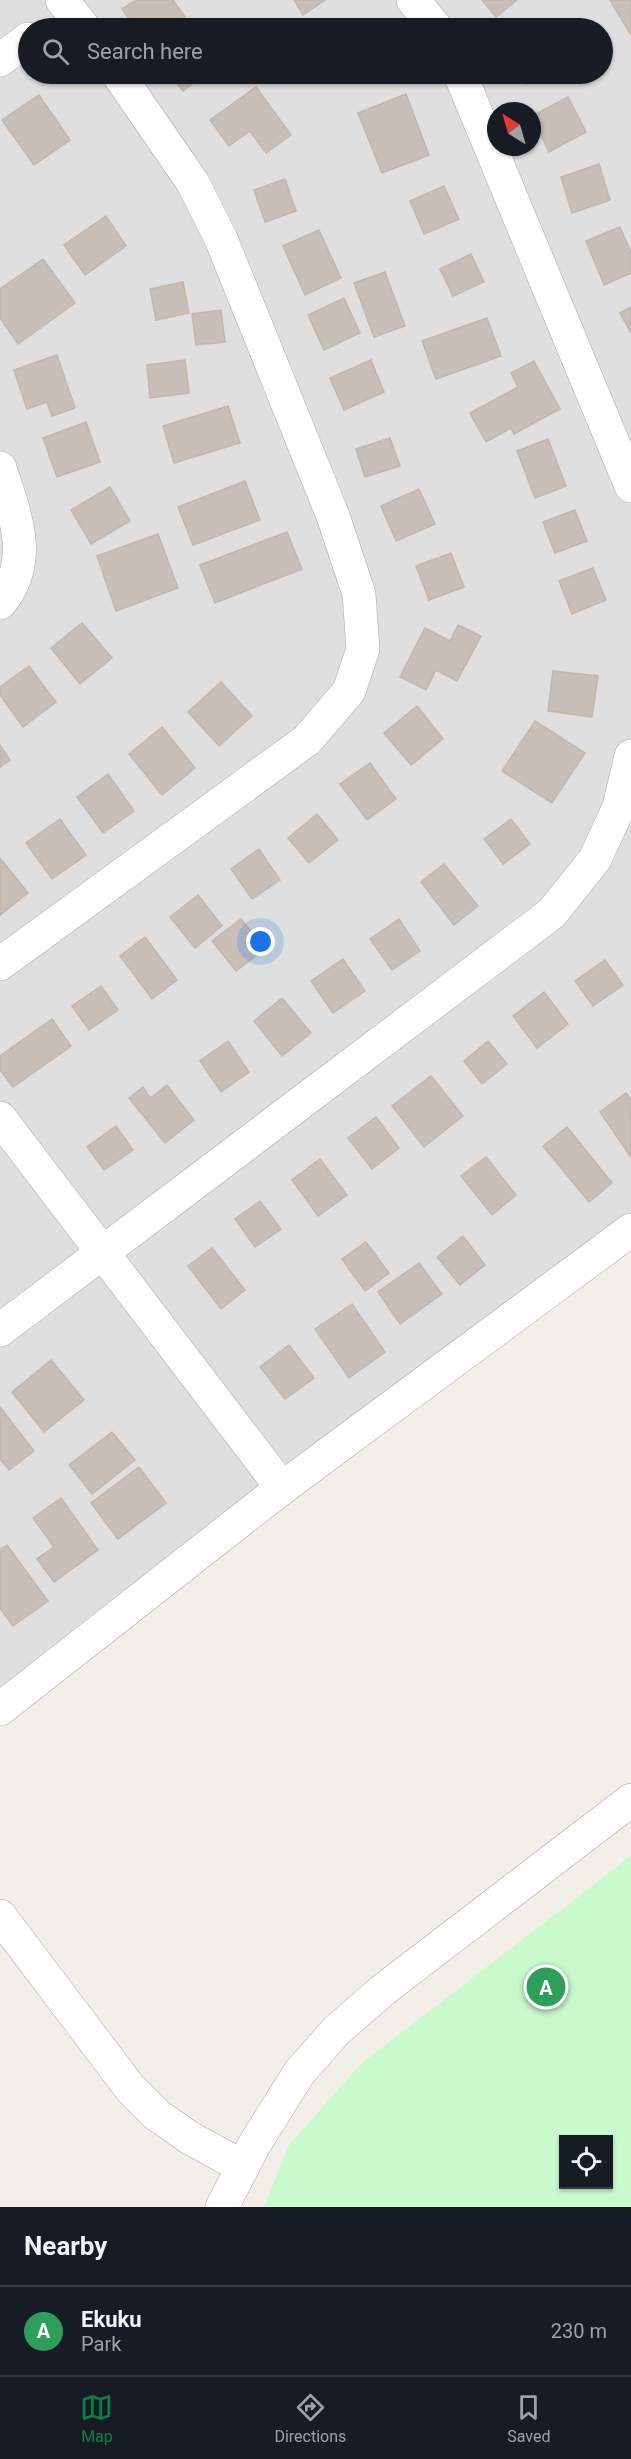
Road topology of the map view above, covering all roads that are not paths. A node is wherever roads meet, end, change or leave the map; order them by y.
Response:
1 (413, 0) edge
2 (428, 18) edge
3 (18, 46) edge
4 (0, 60) edge
5 (125, 84) edge
6 (464, 84) edge
7 (0, 468) edge
8 (631, 486) edge
9 (0, 603) edge
10 (631, 756) edge
11 (0, 964) edge
12 (0, 1118) edge
13 (631, 1230) edge
14 (104, 1252) junction
15 (0, 1330) edge
16 (282, 1488) junction
17 (0, 1709) edge
18 (631, 1800) edge
19 (0, 1916) edge
20 (243, 2167) junction
21 (222, 2207) edge

1 - 2 street
3 - 4 street
5 - 11 street
6 - 8 street
7 - 9 street
10 - 14 street
12 - 14 street
13 - 16 street
14 - 15 street
14 - 16 street
16 - 17 street
18 - 20 street
19 - 20 street
20 - 21 street

